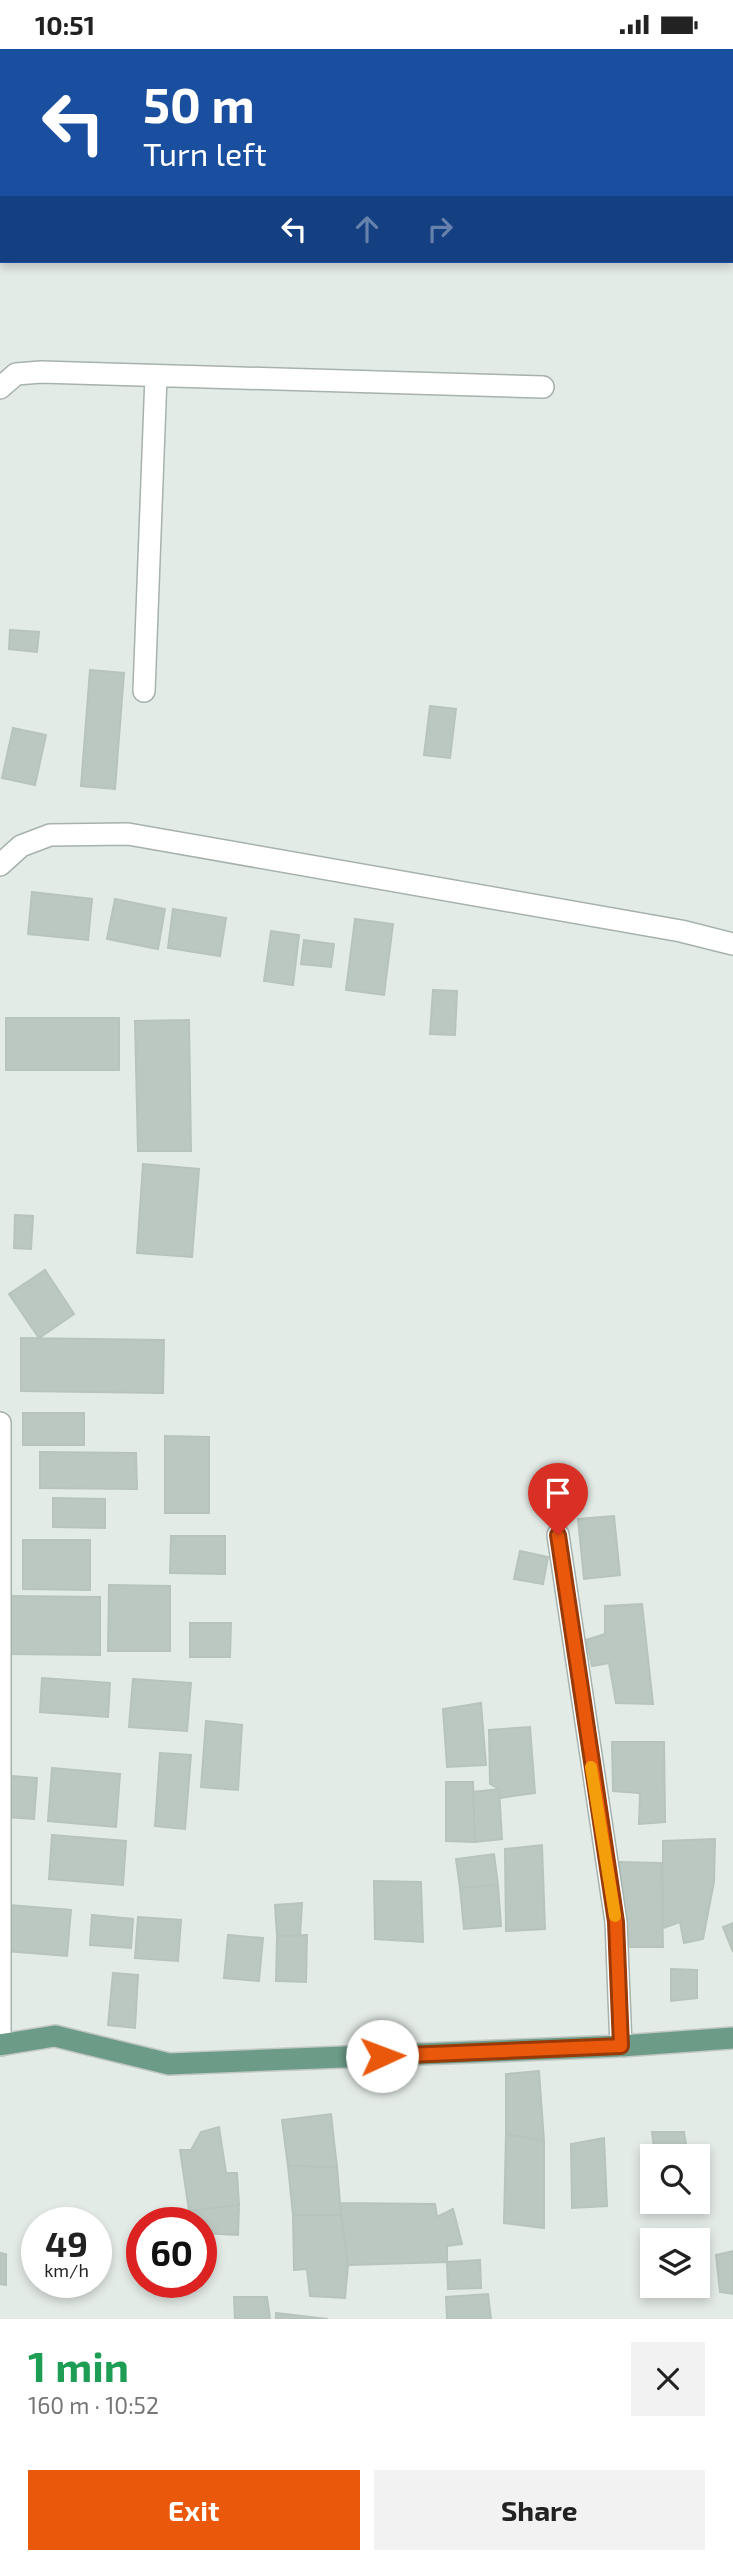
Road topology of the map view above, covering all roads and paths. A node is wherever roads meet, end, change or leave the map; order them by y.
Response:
1 (156, 376) junction
2 (543, 387) dead end
3 (0, 388) edge
4 (144, 691) dead end
5 (0, 865) edge
6 (733, 944) edge
7 (0, 1423) edge
8 (558, 1535) dead end
9 (733, 2038) edge
10 (0, 2045) edge
11 (621, 2046) junction

1 - 2 street
1 - 3 street
1 - 4 street
5 - 6 street
7 - 10 street
8 - 11 street
9 - 11 main road
10 - 11 main road

